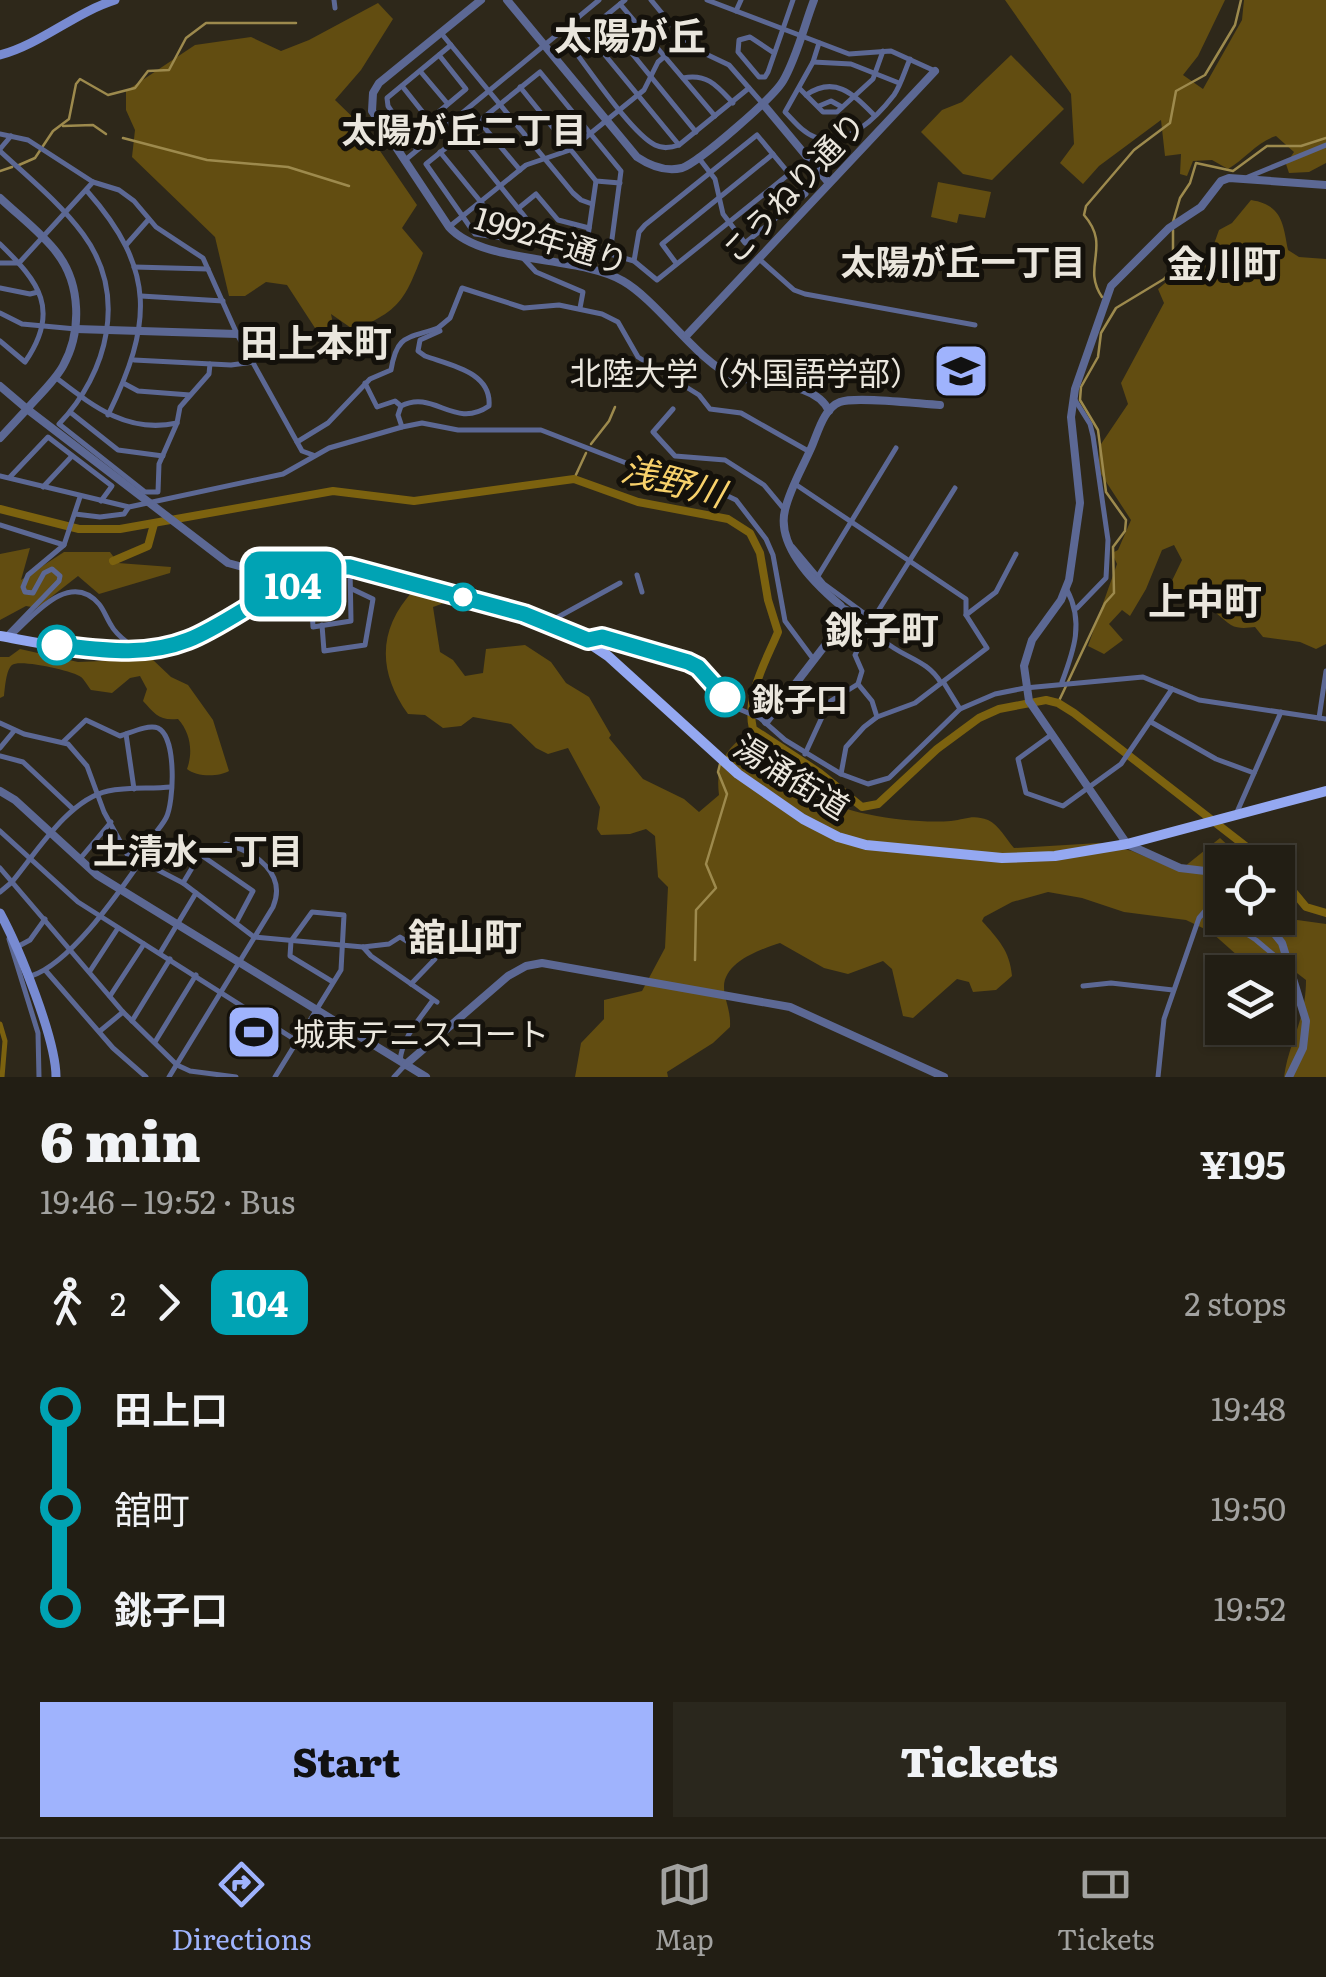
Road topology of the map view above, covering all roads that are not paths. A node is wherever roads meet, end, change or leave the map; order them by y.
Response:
1 (114, 0) edge
2 (481, 0) edge
3 (506, 0) edge
4 (651, 0) edge
5 (707, 0) edge
6 (740, 0) edge
7 (793, 0) edge
8 (814, 0) edge
9 (596, 1) edge
10 (622, 2) edge
11 (736, 11) junction
12 (603, 18) junction
13 (782, 28) junction
14 (586, 32) junction
15 (441, 33) junction
16 (801, 36) junction
17 (684, 40) junction
18 (819, 42) junction
19 (451, 45) junction
20 (544, 46) junction
21 (882, 51) junction
22 (774, 53) junction
23 (0, 56) edge
24 (438, 56) junction
25 (665, 56) junction
26 (910, 59) junction
27 (746, 61) junction
28 (813, 62) junction
29 (420, 71) junction
30 (735, 71) junction
31 (935, 71) joint
32 (875, 74) junction
33 (652, 78) junction
34 (683, 78) junction
35 (899, 83) junction
36 (402, 86) junction
37 (520, 87) junction
38 (749, 88) junction
39 (489, 91) junction
40 (803, 92) junction
41 (638, 95) junction
42 (855, 97) junction
43 (448, 104) junction
44 (500, 104) junction
45 (733, 104) junction
46 (763, 104) junction
47 (842, 107) junction
48 (818, 108) junction
49 (620, 109) junction
50 (874, 115) junction
51 (716, 117) junction
52 (478, 121) junction
53 (606, 121) junction
54 (697, 132) junction
55 (0, 134) edge
56 (590, 134) junction
57 (12, 136) junction
58 (460, 136) junction
59 (679, 146) junction
60 (1326, 146) edge
61 (0, 150) edge
62 (416, 150) junction
63 (570, 150) junction
64 (440, 152) junction
65 (773, 154) junction
66 (698, 157) junction
67 (545, 159) junction
68 (404, 161) junction
69 (520, 170) junction
70 (710, 172) junction
71 (789, 174) junction
72 (1240, 179) junction
73 (596, 180) junction
74 (93, 182) junction
75 (828, 182) junction
76 (620, 184) junction
77 (1326, 184) edge
78 (500, 186) junction
79 (87, 191) junction
80 (720, 196) junction
81 (0, 198) edge
82 (481, 201) junction
83 (592, 204) junction
84 (519, 208) junction
85 (66, 213) junction
86 (462, 217) junction
87 (149, 219) junction
88 (728, 222) junction
89 (449, 228) junction
90 (589, 228) junction
91 (42, 237) junction
92 (512, 241) junction
93 (0, 244) edge
94 (547, 244) junction
95 (126, 245) junction
96 (586, 250) junction
97 (610, 254) junction
98 (520, 255) junction
99 (758, 258) junction
100 (634, 260) junction
101 (19, 262) junction
102 (0, 263) edge
103 (677, 264) junction
104 (134, 267) junction
105 (208, 269) junction
106 (0, 288) edge
107 (38, 292) junction
108 (140, 296) junction
109 (223, 300) junction
110 (580, 308) junction
111 (0, 313) edge
112 (975, 325) dead end
113 (42, 328) junction
114 (76, 328) junction
115 (108, 328) junction
116 (438, 328) junction
117 (140, 330) junction
118 (237, 334) junction
119 (686, 336) junction
120 (0, 340) edge
121 (134, 360) junction
122 (254, 362) junction
123 (210, 364) junction
124 (56, 377) junction
125 (365, 382) junction
126 (124, 384) junction
127 (0, 386) edge
128 (190, 394) junction
129 (83, 398) junction
130 (1074, 398) junction
131 (940, 404) dead end
132 (402, 406) junction
133 (28, 409) junction
134 (674, 409) dead end
135 (70, 412) junction
136 (829, 412) junction
137 (108, 415) junction
138 (177, 423) junction
139 (402, 427) junction
140 (0, 438) edge
141 (296, 443) junction
142 (896, 448) dead end
143 (810, 452) junction
144 (73, 455) junction
145 (314, 455) junction
146 (163, 456) junction
147 (0, 476) edge
148 (10, 478) junction
149 (794, 484) junction
150 (44, 487) junction
151 (955, 488) dead end
152 (80, 497) junction
153 (101, 501) junction
154 (129, 507) junction
155 (785, 510) junction
156 (74, 514) junction
157 (852, 521) junction
158 (0, 525) edge
159 (65, 543) junction
160 (791, 546) junction
161 (1016, 554) dead end
162 (910, 560) junction
163 (350, 567) junction
164 (261, 572) junction
165 (637, 576) dead end
166 (818, 576) junction
167 (306, 577) junction
168 (620, 582) dead end
169 (1066, 588) junction
170 (352, 589) junction
171 (642, 592) dead end
172 (276, 593) junction
173 (841, 606) junction
174 (1078, 608) junction
175 (966, 615) junction
176 (866, 616) junction
177 (549, 622) junction
178 (870, 624) junction
179 (322, 625) junction
180 (4, 637) edge
181 (588, 640) junction
182 (141, 652) junction
183 (814, 660) junction
184 (1326, 670) edge
185 (1067, 682) junction
186 (942, 683) junction
187 (858, 684) junction
188 (1025, 688) junction
189 (1172, 689) junction
190 (960, 709) junction
191 (1281, 712) junction
192 (877, 718) junction
193 (1322, 718) edge
194 (763, 720) junction
195 (1151, 722) junction
196 (0, 723) edge
197 (14, 731) junction
198 (126, 734) junction
199 (1052, 735) junction
200 (63, 742) junction
201 (0, 748) edge
202 (805, 754) junction
203 (0, 756) edge
204 (1254, 773) junction
205 (841, 774) junction
206 (171, 787) junction
207 (1089, 788) junction
208 (134, 789) junction
209 (0, 791) edge
210 (1326, 791) edge
211 (96, 794) junction
212 (73, 808) junction
213 (1230, 816) junction
214 (111, 822) junction
215 (0, 831) edge
216 (52, 835) junction
217 (1127, 844) junction
218 (202, 855) junction
219 (31, 860) junction
220 (80, 860) junction
221 (138, 862) junction
222 (0, 868) edge
223 (1205, 871) edge
224 (12, 882) junction
225 (183, 883) junction
226 (120, 890) junction
227 (0, 892) edge
228 (196, 893) junction
229 (0, 914) edge
230 (98, 916) junction
231 (45, 919) junction
232 (236, 923) junction
233 (177, 925) junction
234 (118, 928) junction
235 (9, 931) junction
236 (254, 937) junction
237 (292, 941) junction
238 (144, 944) junction
239 (342, 945) junction
240 (17, 947) junction
241 (363, 947) junction
242 (71, 948) junction
243 (160, 953) junction
244 (1274, 955) edge
245 (170, 959) junction
246 (239, 962) junction
247 (46, 971) junction
248 (90, 971) junction
249 (196, 975) junction
250 (28, 977) junction
251 (333, 982) junction
252 (410, 984) junction
253 (1295, 985) edge
254 (1083, 986) dead end
255 (1173, 990) junction
256 (222, 991) junction
257 (110, 996) junction
258 (315, 1010) junction
259 (123, 1012) junction
260 (132, 1021) junction
261 (100, 1031) junction
262 (297, 1040) junction
263 (154, 1042) junction
264 (402, 1063) junction
265 (177, 1065) junction
266 (39, 1077) edge
267 (56, 1077) edge
268 (146, 1077) edge
269 (169, 1077) edge
270 (236, 1077) edge
271 (275, 1077) edge
272 (394, 1077) edge
273 (426, 1077) edge
274 (944, 1077) edge
275 (1158, 1077) edge
276 (1290, 1077) edge

1 - 23 main road
2 - 15 street, 1992年通り
3 - 20 street
4 - 17 street
5 - 11 street
6 - 11 street
7 - 13 street
8 - 16 street
9 - 20 street
10 - 12 street
10 - 25 street
11 - 13 street
12 - 14 street
12 - 33 street
13 - 16 street
13 - 22 street
14 - 41 street
14 - 49 street
15 - 19 street
15 - 68 street, 1992年通り
16 - 18 street
16 - 46 street
17 - 25 street
17 - 30 street
18 - 21 street
18 - 28 street
19 - 24 street
19 - 39 street
20 - 39 street
20 - 53 street
21 - 26 street
21 - 32 street
22 - 27 street
22 - 27 street
24 - 29 street
24 - 43 street
25 - 33 street
25 - 34 street
26 - 31 street
26 - 35 street
27 - 30 street
28 - 32 street
28 - 40 street
29 - 36 street
29 - 43 street
30 - 38 street
31 - 75 street, こうねり通り
32 - 35 street
32 - 42 street
33 - 41 street
33 - 54 street
34 - 45 street
34 - 51 street
35 - 50 street
36 - 43 street
36 - 62 street
37 - 44 street
37 - 56 street
37 - 63 street
38 - 45 street
38 - 46 street
39 - 44 street
39 - 62 street
40 - 42 street
40 - 48 street
40 - 50 street
41 - 49 street
41 - 59 street
42 - 47 street
42 - 50 street
44 - 52 street
44 - 67 street
45 - 51 street
46 - 66 street
46 - 75 street
47 - 48 street
47 - 48 street
49 - 53 street
49 - 59 street
51 - 54 street
52 - 58 street
52 - 69 street
53 - 56 street
53 - 66 street
54 - 59 street
55 - 57 street
56 - 63 street
56 - 76 street
57 - 61 street
57 - 74 street
58 - 64 street
58 - 78 street
60 - 72 street
61 - 85 street
62 - 68 street
63 - 67 street
63 - 73 street
64 - 82 street
64 - 86 street
65 - 70 street
65 - 71 street
65 - 80 street
66 - 70 street
67 - 69 street
67 - 83 street
68 - 89 street, 1992年通り
69 - 78 street
70 - 80 street
70 - 100 street
71 - 88 street
71 - 88 street
72 - 77 street
72 - 130 street
73 - 76 street
73 - 83 street
74 - 79 street
74 - 87 street
75 - 99 street, こうねり通り
76 - 97 street
78 - 82 street
78 - 84 street
79 - 85 street
79 - 95 street
80 - 88 street
80 - 103 street
81 - 91 street
82 - 86 street
82 - 92 street
83 - 90 street
84 - 90 street
84 - 94 street
85 - 91 street
85 - 115 street
86 - 89 street
86 - 92 street
87 - 95 street
87 - 105 street
88 - 103 street
89 - 98 street, 1992年通り
90 - 96 street
91 - 101 street
91 - 114 street
92 - 94 street
93 - 101 street
94 - 96 street
95 - 104 street
96 - 97 street
97 - 100 street
98 - 110 street
98 - 119 street, 1992年通り
99 - 112 street
99 - 119 street, こうねり通り
100 - 103 street
101 - 102 street
101 - 107 street
104 - 105 street
104 - 108 street
105 - 109 street
106 - 107 street
107 - 113 street
108 - 109 street
108 - 117 street
109 - 118 street
110 - 116 street
110 - 143 street
111 - 113 street
113 - 114 street
113 - 120 street
114 - 115 street
114 - 124 street
115 - 117 street
115 - 129 street
116 - 125 street
116 - 132 street
117 - 118 street
117 - 121 street
118 - 122 street
119 - 136 street, 1992年通り
121 - 123 street
121 - 126 street
122 - 123 street
122 - 141 street
123 - 128 street
124 - 129 street
124 - 133 street
125 - 132 street
125 - 141 street
126 - 128 street
126 - 137 street
127 - 133 street
128 - 138 street
129 - 135 street
129 - 137 street
130 - 169 street
130 - 174 street
131 - 136 street
132 - 139 street
133 - 140 street
133 - 164 street
134 - 155 street
135 - 146 street
135 - 146 street
136 - 143 street
137 - 138 street
138 - 146 street
139 - 145 street
139 - 183 street
141 - 145 street
142 - 157 street
143 - 149 street
144 - 148 street
144 - 150 street
144 - 153 street
145 - 154 street
147 - 148 street
148 - 150 street
149 - 155 street
149 - 157 street
150 - 152 street
151 - 162 street
152 - 153 street
152 - 156 street
153 - 154 street
154 - 156 street
155 - 160 street
156 - 159 street
157 - 162 street
157 - 166 street
158 - 159 street
159 - 180 street
160 - 166 street
160 - 173 street
161 - 175 street
162 - 175 street
162 - 178 street
163 - 167 main road, 湯涌街道
163 - 170 street
163 - 177 main road, 湯涌街道
164 - 167 street
164 - 172 street
165 - 171 street
166 - 176 street
167 - 172 main road, 湯涌街道
167 - 179 street
168 - 177 street
169 - 174 street
169 - 188 street
170 - 179 street
170 - 179 street
172 - 182 main road, 湯涌街道
173 - 176 street
173 - 183 street
174 - 185 street
175 - 186 street
176 - 178 street
177 - 181 main road, 湯涌街道
178 - 186 street
178 - 187 street
180 - 182 main road, 湯涌街道
180 - 182 street
181 - 194 street
181 - 217 main road, 湯涌街道
183 - 194 street
184 - 193 street
185 - 188 street
185 - 189 street
186 - 190 street
186 - 192 street
187 - 192 street
187 - 202 street
188 - 190 street
188 - 199 street
189 - 191 street
189 - 195 street
190 - 205 street
191 - 193 street
191 - 204 street
192 - 205 street
194 - 202 street
195 - 204 street
195 - 207 street
196 - 197 street
197 - 200 street
197 - 201 street
198 - 200 street
198 - 206 street
198 - 208 street
199 - 207 street
199 - 207 street
200 - 211 street
202 - 205 street
203 - 212 street
204 - 213 street
206 - 208 street
206 - 221 street
207 - 217 street
208 - 211 street
209 - 216 street
210 - 213 main road, 湯涌街道
211 - 212 street
211 - 214 street
212 - 216 street
213 - 217 main road, 湯涌街道
214 - 220 street
214 - 221 street
215 - 219 street
216 - 219 street
216 - 220 street
217 - 223 street
218 - 225 street
218 - 232 street
218 - 236 street
219 - 224 street
219 - 230 street
220 - 226 street
221 - 225 street
221 - 226 street
222 - 224 street
224 - 227 street
224 - 231 street
225 - 228 street
226 - 230 street
226 - 233 street
228 - 232 street
228 - 233 street
229 - 235 main road
230 - 234 street
230 - 242 street
231 - 240 street
231 - 242 street
232 - 236 street
233 - 243 street
233 - 246 street
234 - 238 street
234 - 248 street
235 - 240 main road
235 - 266 street
236 - 237 street
236 - 246 street
237 - 239 street
237 - 239 street
237 - 251 street
238 - 243 street
238 - 257 street
239 - 241 street
239 - 251 street
240 - 250 main road
241 - 252 street
241 - 252 street
242 - 247 street
242 - 248 street
243 - 245 street
244 - 255 street
245 - 249 street
245 - 260 street
246 - 256 street
246 - 258 street
247 - 250 street
247 - 261 street
248 - 257 street
249 - 256 street
249 - 263 street
250 - 267 main road
251 - 258 street
252 - 264 street
253 - 276 street
254 - 255 street
255 - 275 street
256 - 262 street
256 - 265 street
257 - 259 street
258 - 262 street
258 - 264 street
259 - 260 street
259 - 261 street
260 - 263 street
261 - 268 street
262 - 271 street
263 - 265 street
264 - 272 street
264 - 273 street
264 - 274 street
265 - 269 street
265 - 270 street

